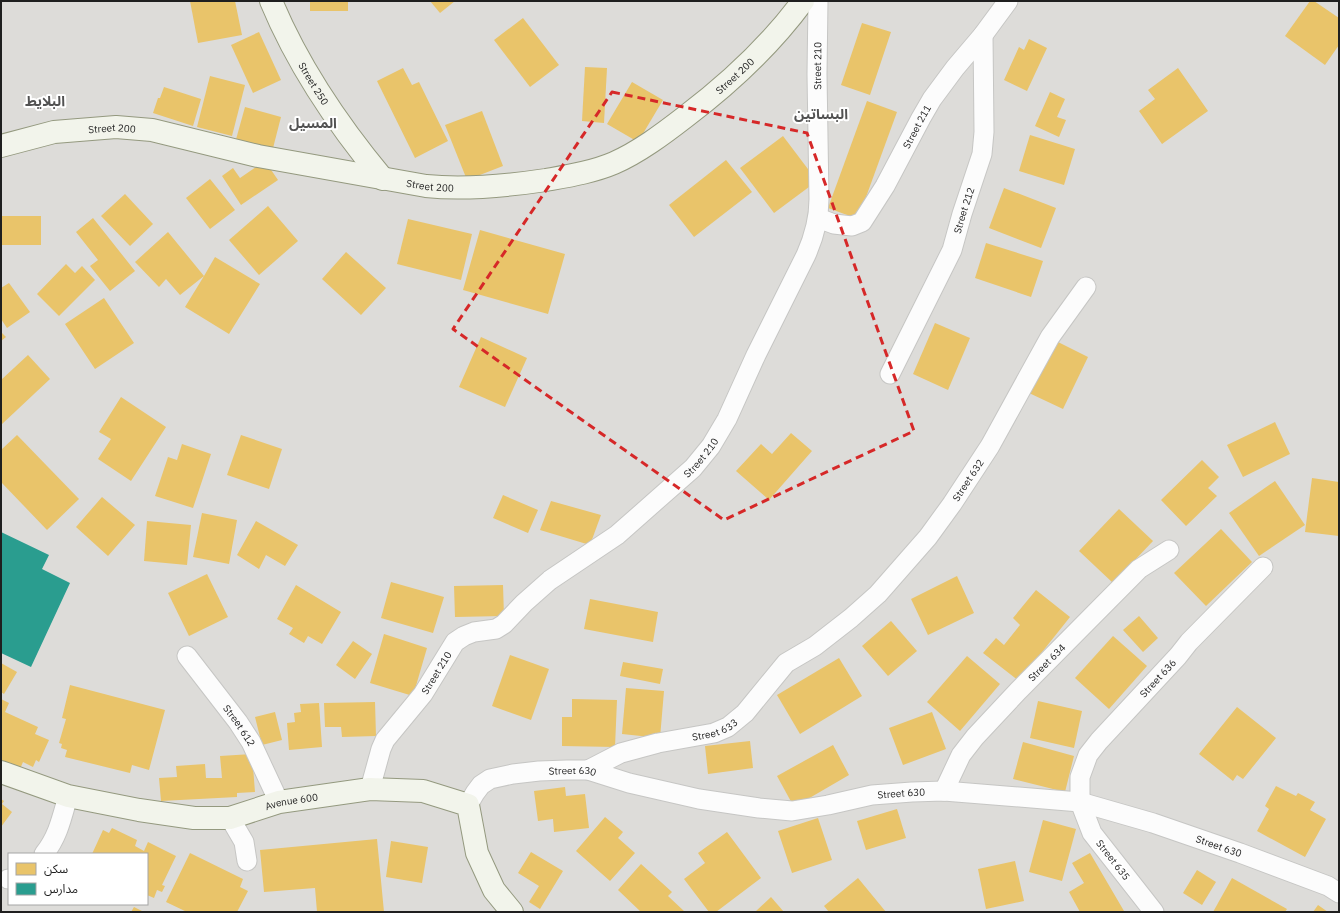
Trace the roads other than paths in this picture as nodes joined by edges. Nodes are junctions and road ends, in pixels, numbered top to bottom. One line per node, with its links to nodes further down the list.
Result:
1 (271, 1): 7 (main road, Street 250)
2 (803, 1): 7 (main road, Street 200)
3 (818, 1): 8 (street, Street 210)
4 (1008, 1): 5 (street, Street 211)
5 (983, 35): 8 (street, Street 211); 10 (street, Street 212)
6 (1, 146): 7 (main road, Street 200)
7 (383, 179)
8 (818, 218): 16 (street, Street 210)
9 (1086, 287): 14 (street, Street 633)
10 (890, 374)
11 (1169, 550): 17 (street, Street 634)
12 (1263, 567): 20 (street, Street 636)
13 (187, 656): 19 (street, Street 612)
14 (588, 770): 17 (street, Street 630); 21 (street, Street 630)
15 (1, 772): 18 (main road, Avenue 600)
16 (370, 789): 19 (main road, Avenue 600); 21 (main road, Avenue 600)
17 (944, 792): 20 (street, Street 630)
18 (68, 796): 22 (main road, Avenue 600); 23 (street)
19 (279, 802): 22 (main road, Avenue 600)
20 (1080, 802): 25 (street, Street 630); 27 (street, Street 635)
21 (468, 805): 26 (main road)
22 (230, 818): 24 (street)
23 (45, 853)
24 (247, 861)
25 (1339, 893)
26 (512, 912)
27 (1154, 912)

